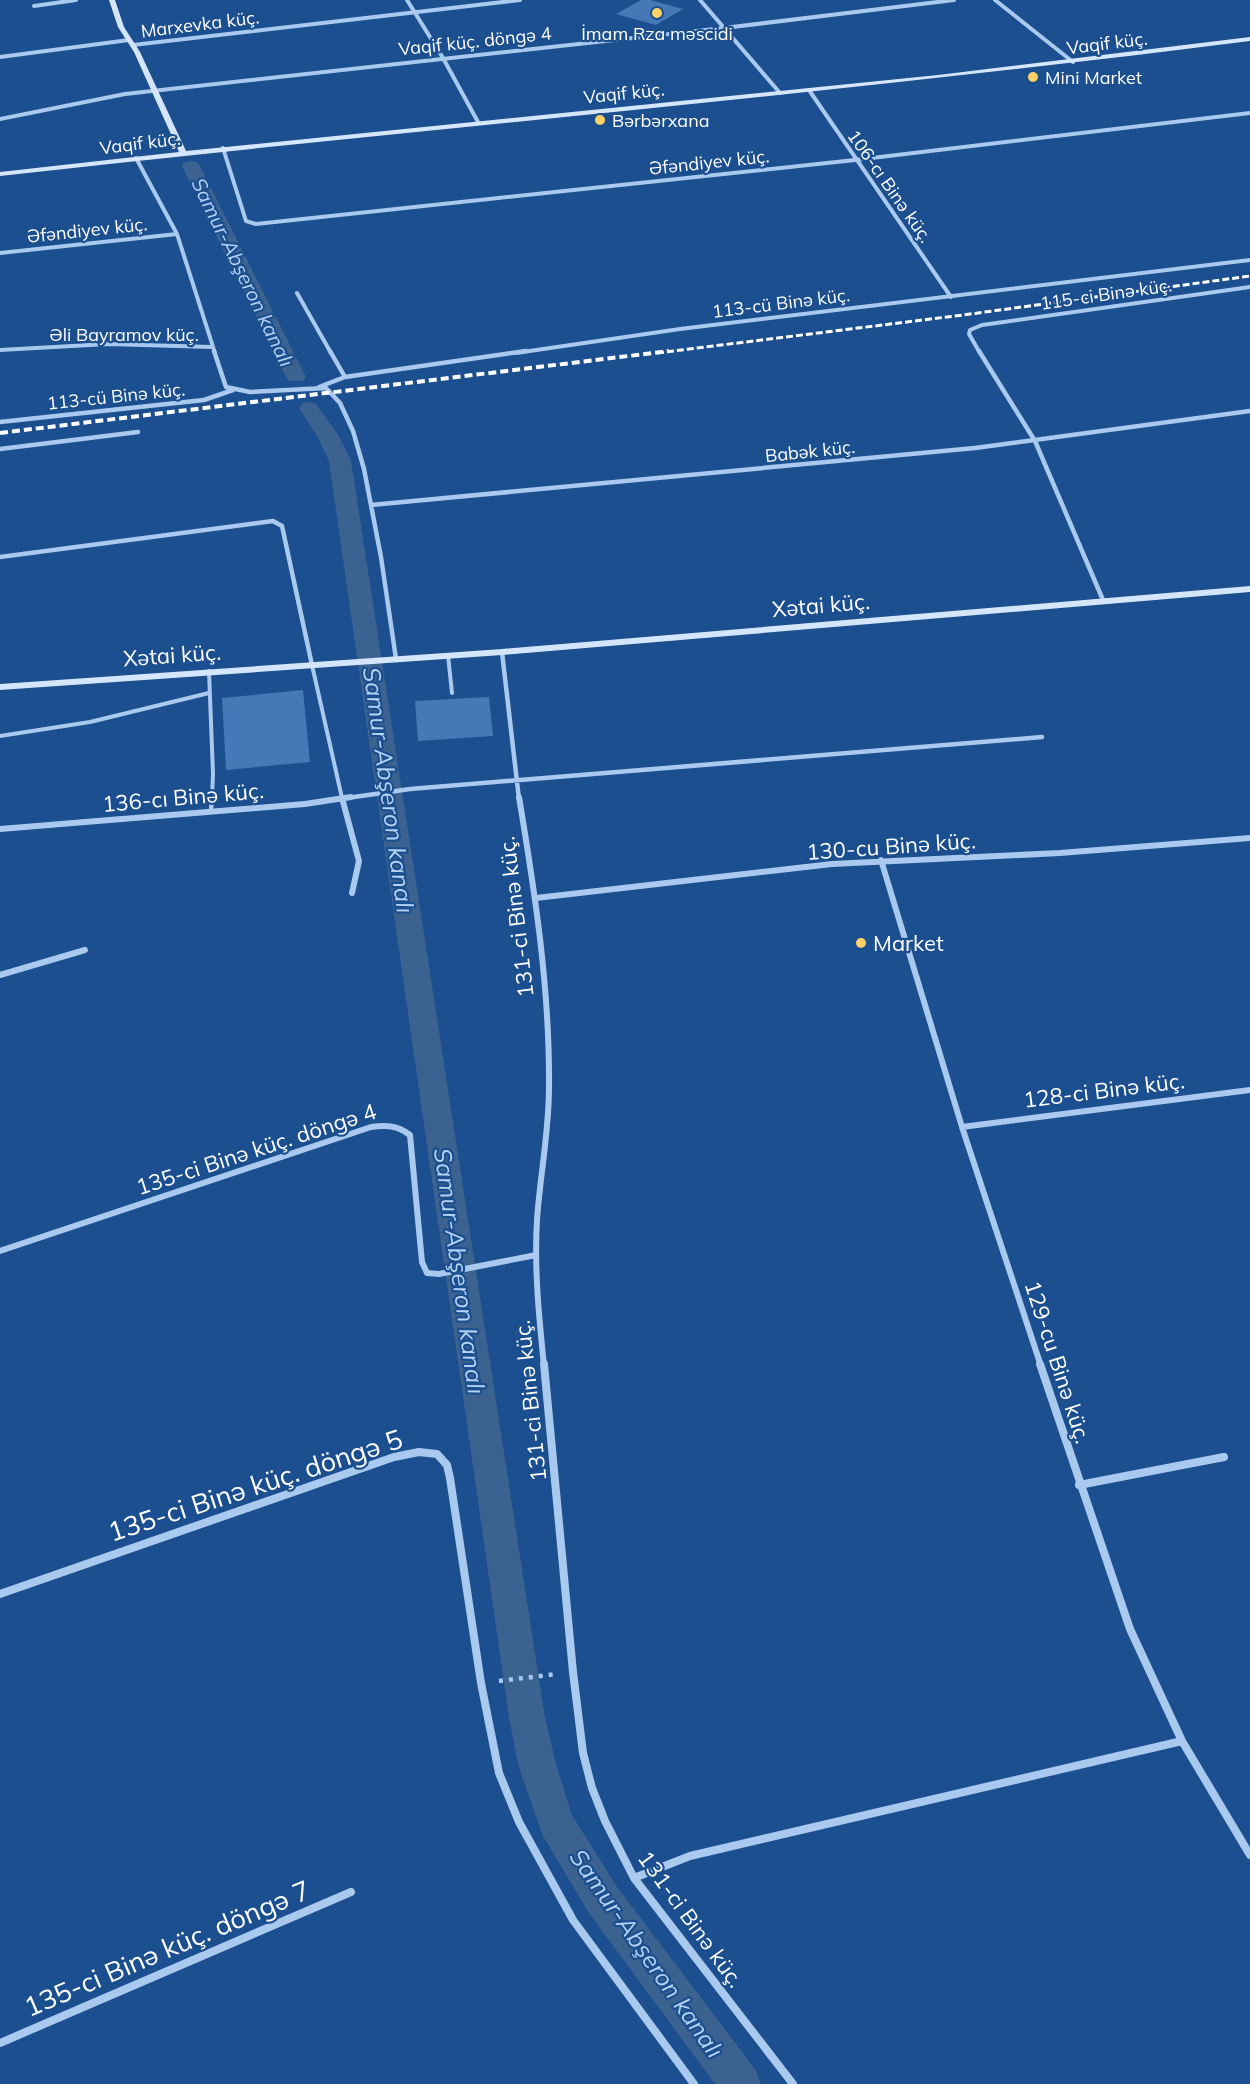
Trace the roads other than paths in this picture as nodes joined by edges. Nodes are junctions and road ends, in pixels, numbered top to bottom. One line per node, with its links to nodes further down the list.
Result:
1 (76, 0): 8 (street)
2 (112, 0): 12 (street)
3 (407, 0): 9 (street)
4 (520, 0): 9 (street, Marxevka küç.)
5 (700, 0): 10 (street)
6 (954, 0): 10 (street, Vaqif küç. döngə 4)
7 (995, 0): 15 (street)
8 (34, 6)
9 (415, 13): 12 (street, Marxevka küç.); 14 (street)
10 (724, 28): 14 (street, Vaqif küç. döngə 4); 18 (street)
11 (1250, 39): 15 (street, Vaqif küç.)
12 (131, 43): 13 (street, Marxevka küç.); 17 (street)
13 (0, 57)
14 (443, 58): 17 (street, Vaqif küç. döngə 4); 21 (street)
15 (1073, 62): 16 (street, Vaqif küç.)
16 (809, 90): 18 (street, Vaqif küç.); 25 (street, 106-cı Binə küç.)
17 (155, 91): 20 (street, Vaqif küç. döngə 4); 23 (street)
18 (780, 93): 21 (street, Vaqif küç.)
19 (1250, 113): 25 (street, Əfəndiyev küç.)
20 (0, 119)
21 (478, 122): 22 (street, Vaqif küç.)
22 (223, 148): 23 (street, Vaqif küç.); 25 (street, Əfəndiyev küç.)
23 (183, 152): 24 (street, Vaqif küç.)
24 (136, 158): 26 (street, Vaqif küç.); 27 (street)
25 (855, 160): 32 (street, 106-cı Binə küç.)
26 (0, 174)
27 (177, 234): 28 (street, Əfəndiyev küç.); 33 (street)
28 (0, 253)
29 (1250, 260): 32 (street, 113-cü Binə küç.)
30 (1250, 288): 41 (street, 115-ci Binə küç.)
31 (297, 293): 35 (street)
32 (951, 297): 35 (street, 113-cü Binə küç.)
33 (212, 347): 34 (street, Əli Bayramov küç.); 37 (street)
34 (0, 350)
35 (345, 377): 36 (street, 113-cü Binə küç.)
36 (318, 387): 37 (street, 113-cü Binə küç.); 43 (street)
37 (233, 390): 39 (street, 113-cü Binə küç.)
38 (1250, 411): 41 (street, Babək küç.)
39 (0, 422)
40 (138, 432): 42 (street)
41 (1035, 441): 43 (street, Babək küç.); 46 (street)
42 (0, 449)
43 (371, 505): 49 (street)
44 (0, 557): 50 (street)
45 (1250, 590): 46 (street, Xətai küç.)
46 (1104, 600): 47 (street, Xətai küç.)
47 (502, 652): 48 (street, Xətai küç.); 57 (street, 131-ci Binə küç.)
48 (448, 655): 49 (street, Xətai küç.); 54 (lane)
49 (396, 659): 50 (street, Xətai küç.)
50 (312, 665): 51 (street, Xətai küç.); 58 (lane)
51 (209, 671): 52 (street, Xətai küç.); 53 (lane)
52 (0, 687)
53 (209, 693): 55 (lane); 59 (lane)
54 (452, 693)
55 (0, 736)
56 (1042, 737): 57 (street, 136-cı Binə küç.)
57 (516, 780): 58 (street, 136-cı Binə küç.); 64 (street, 131-ci Binə küç.)
58 (342, 798): 59 (street, 136-cı Binə küç.); 63 (street)
59 (211, 811): 60 (street, 136-cı Binə küç.)
60 (0, 829)
61 (1250, 838): 62 (street, 130-cu Binə küç.)
62 (881, 860): 64 (street, 130-cu Binə küç.); 68 (street, 129-cu Binə küç.)
63 (352, 893)
64 (536, 897): 70 (street, 131-ci Binə küç.)
65 (85, 950): 66 (street)
66 (0, 975)
67 (1250, 1090): 68 (street, 128-ci Binə küç.)
68 (962, 1127): 72 (street, 129-cu Binə küç.)
69 (0, 1251): 70 (street, 135-ci Binə küç. döngə 4)
70 (537, 1255): 76 (street, 131-ci Binə küç.)
71 (1224, 1457): 72 (street)
72 (1079, 1485): 74 (street, 129-cu Binə küç.)
73 (0, 1594): 79 (street, 135-ci Binə küç. döngə 5)
74 (1182, 1741): 75 (street, 129-cu Binə küç.); 76 (street)
75 (1250, 1855)
76 (634, 1878): 80 (street, 131-ci Binə küç.)
77 (351, 1892): 78 (street, 135-ci Binə küç. döngə 7)
78 (0, 2043)
79 (694, 2084)
80 (793, 2084)

